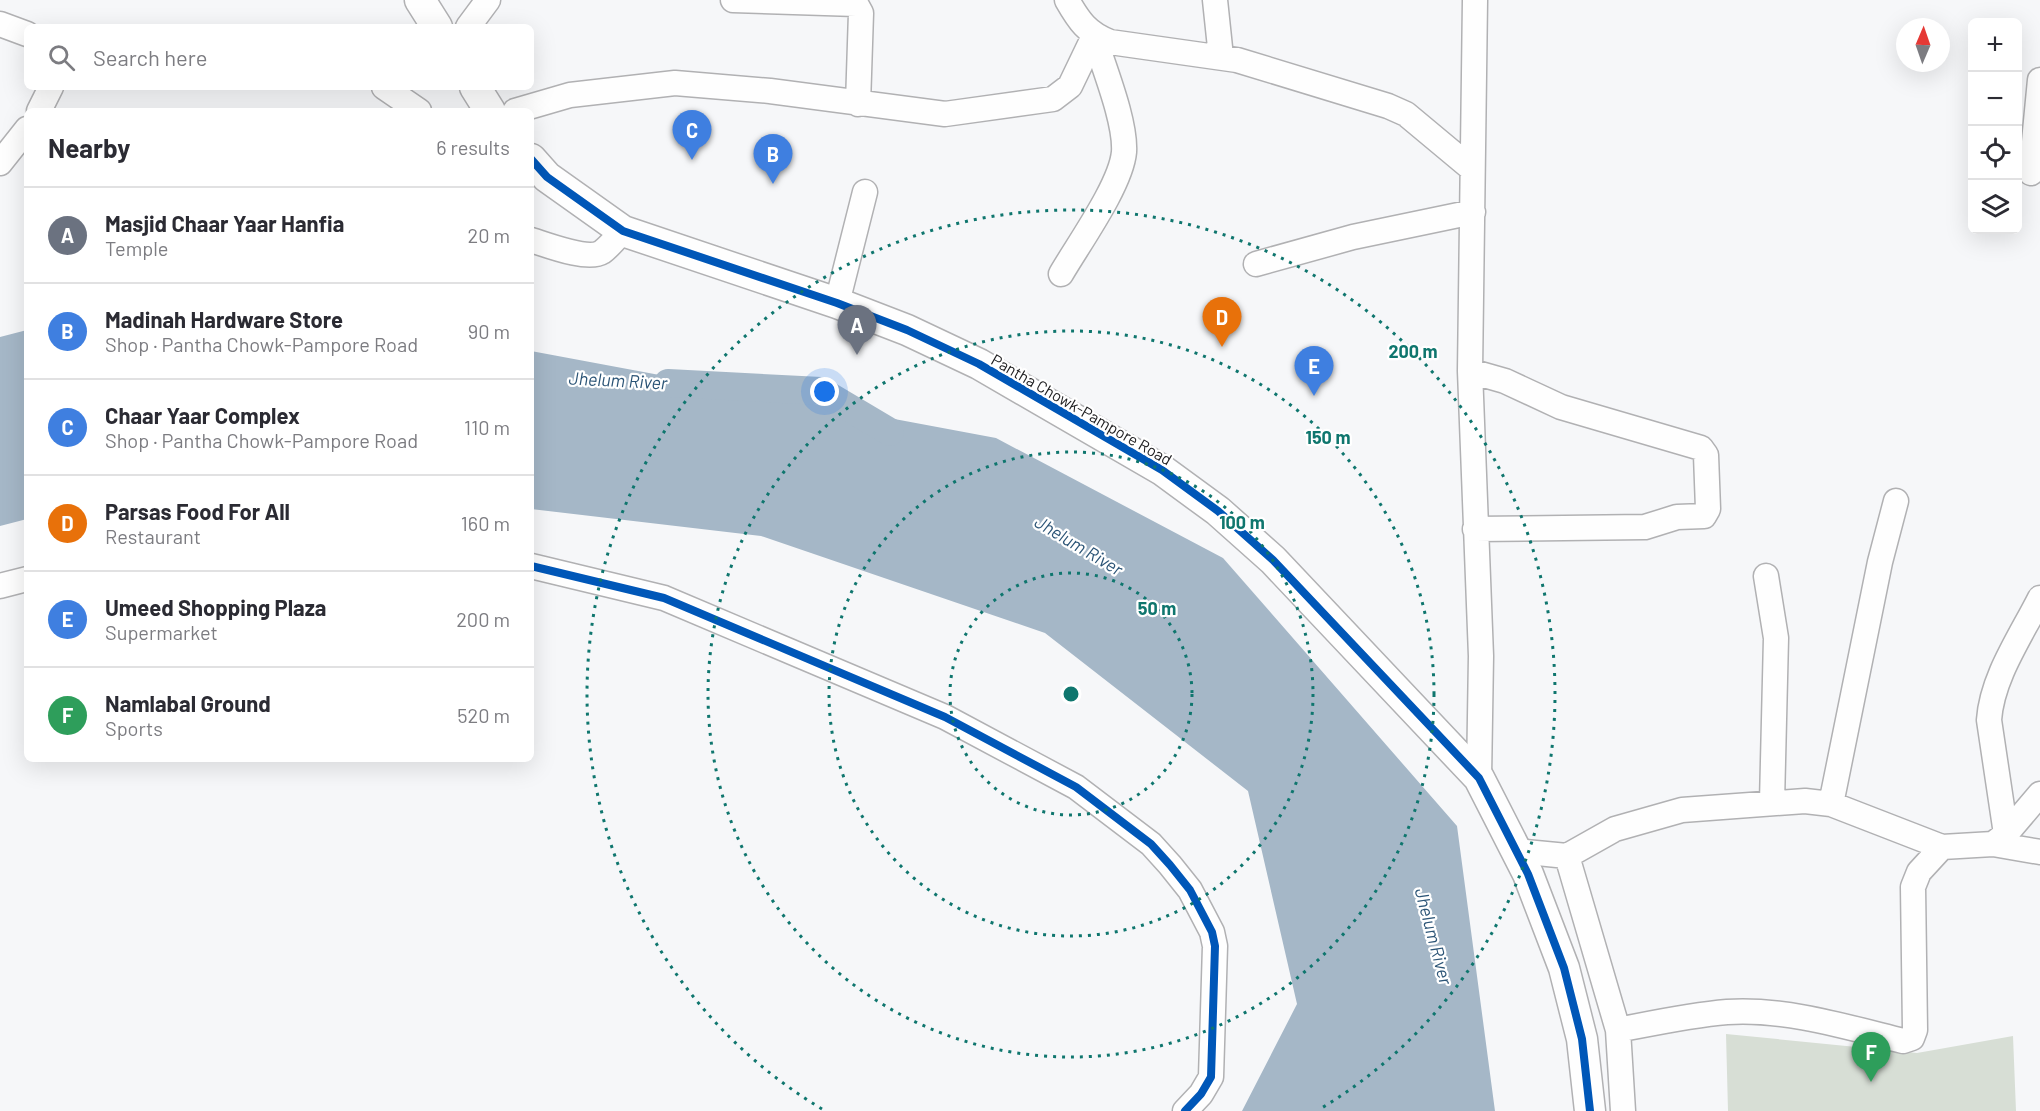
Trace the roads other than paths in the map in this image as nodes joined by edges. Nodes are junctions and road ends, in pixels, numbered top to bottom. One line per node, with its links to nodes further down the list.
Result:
1 (420, 0): 8 (main road)
2 (488, 0): 9 (street)
3 (733, 0): 17 (street)
4 (1067, 0): 11 (street)
5 (1215, 0): 12 (street)
6 (1475, 0): 25 (street)
7 (0, 24): 10 (street)
8 (435, 24)
9 (470, 24)
10 (24, 33)
11 (1094, 36): 12 (street); 17 (street); 32 (street)
12 (1221, 57): 25 (street)
13 (2040, 80): 26 (street)
14 (50, 90): 18 (street)
15 (388, 90): 19 (street)
16 (477, 90): 20 (main road)
17 (858, 104): 21 (street)
18 (40, 108)
19 (415, 108)
20 (488, 108)
21 (525, 108)
22 (24, 133): 23 (street)
23 (0, 163)
24 (536, 170): 29 (main road, Pantha Chowk-Pampore Road)
25 (1472, 170): 28 (street)
26 (2031, 173)
27 (865, 192): 33 (street)
28 (1473, 212): 31 (street); 34 (street)
29 (623, 231): 30 (street); 33 (main road, Pantha Chowk-Pampore Road)
30 (534, 241)
31 (1256, 264)
32 (1061, 274)
33 (837, 303): 42 (main road, Pantha Chowk-Pampore Road)
34 (1470, 372): 36 (street); 36 (street)
35 (1896, 501): 45 (street)
36 (1475, 529): 42 (street)
37 (534, 567): 52 (street)
38 (1766, 576): 44 (street)
39 (24, 580): 40 (street)
40 (0, 586)
41 (2040, 598): 46 (street)
42 (1479, 778): 48 (main road, Pantha Chowk-Pampore Road)
43 (2040, 794): 46 (street)
44 (1772, 802): 45 (street); 50 (street)
45 (1831, 804): 47 (street)
46 (1999, 839): 47 (street); 49 (street)
47 (1942, 847): 51 (street)
48 (1516, 851): 50 (street); 53 (main road, Pantha Chowk-Pampore Road)
49 (2040, 852)
50 (1567, 856): 51 (street)
51 (1618, 1030): 54 (street)
52 (1185, 1111)
53 (1590, 1111)
54 (1623, 1111)

